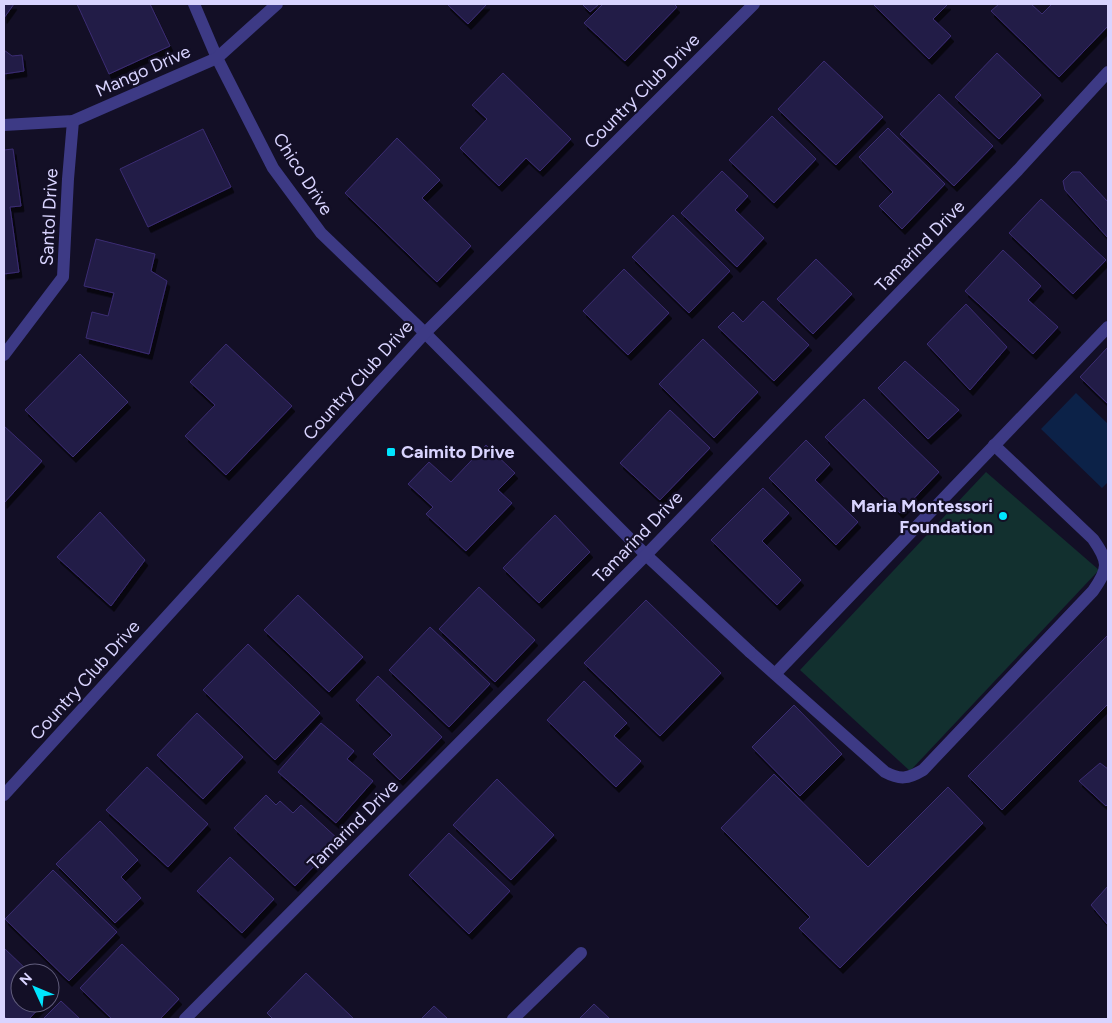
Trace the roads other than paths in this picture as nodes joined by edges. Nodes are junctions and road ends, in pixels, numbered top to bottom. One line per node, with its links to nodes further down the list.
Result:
1 (194, 4): 4 (street, Chico Drive)
2 (277, 4): 4 (street, Mango Drive)
3 (754, 4): 9 (street, Country Club Drive)
4 (218, 58): 6 (street, Mango Drive); 9 (street, Chico Drive)
5 (1108, 72): 12 (street, Tamarind Drive)
6 (72, 121): 7 (street, Mango Drive); 10 (street, Santol Drive)
7 (4, 125)
8 (1108, 327): 11 (street)
9 (425, 333): 12 (street); 14 (street, Country Club Drive)
10 (4, 355)
11 (994, 445): 13 (street); 13 (street)
12 (646, 554): 13 (street); 16 (street, Tamarind Drive)
13 (775, 674)
14 (4, 795)
15 (581, 953): 17 (street)
16 (185, 1019)
17 (513, 1019)

